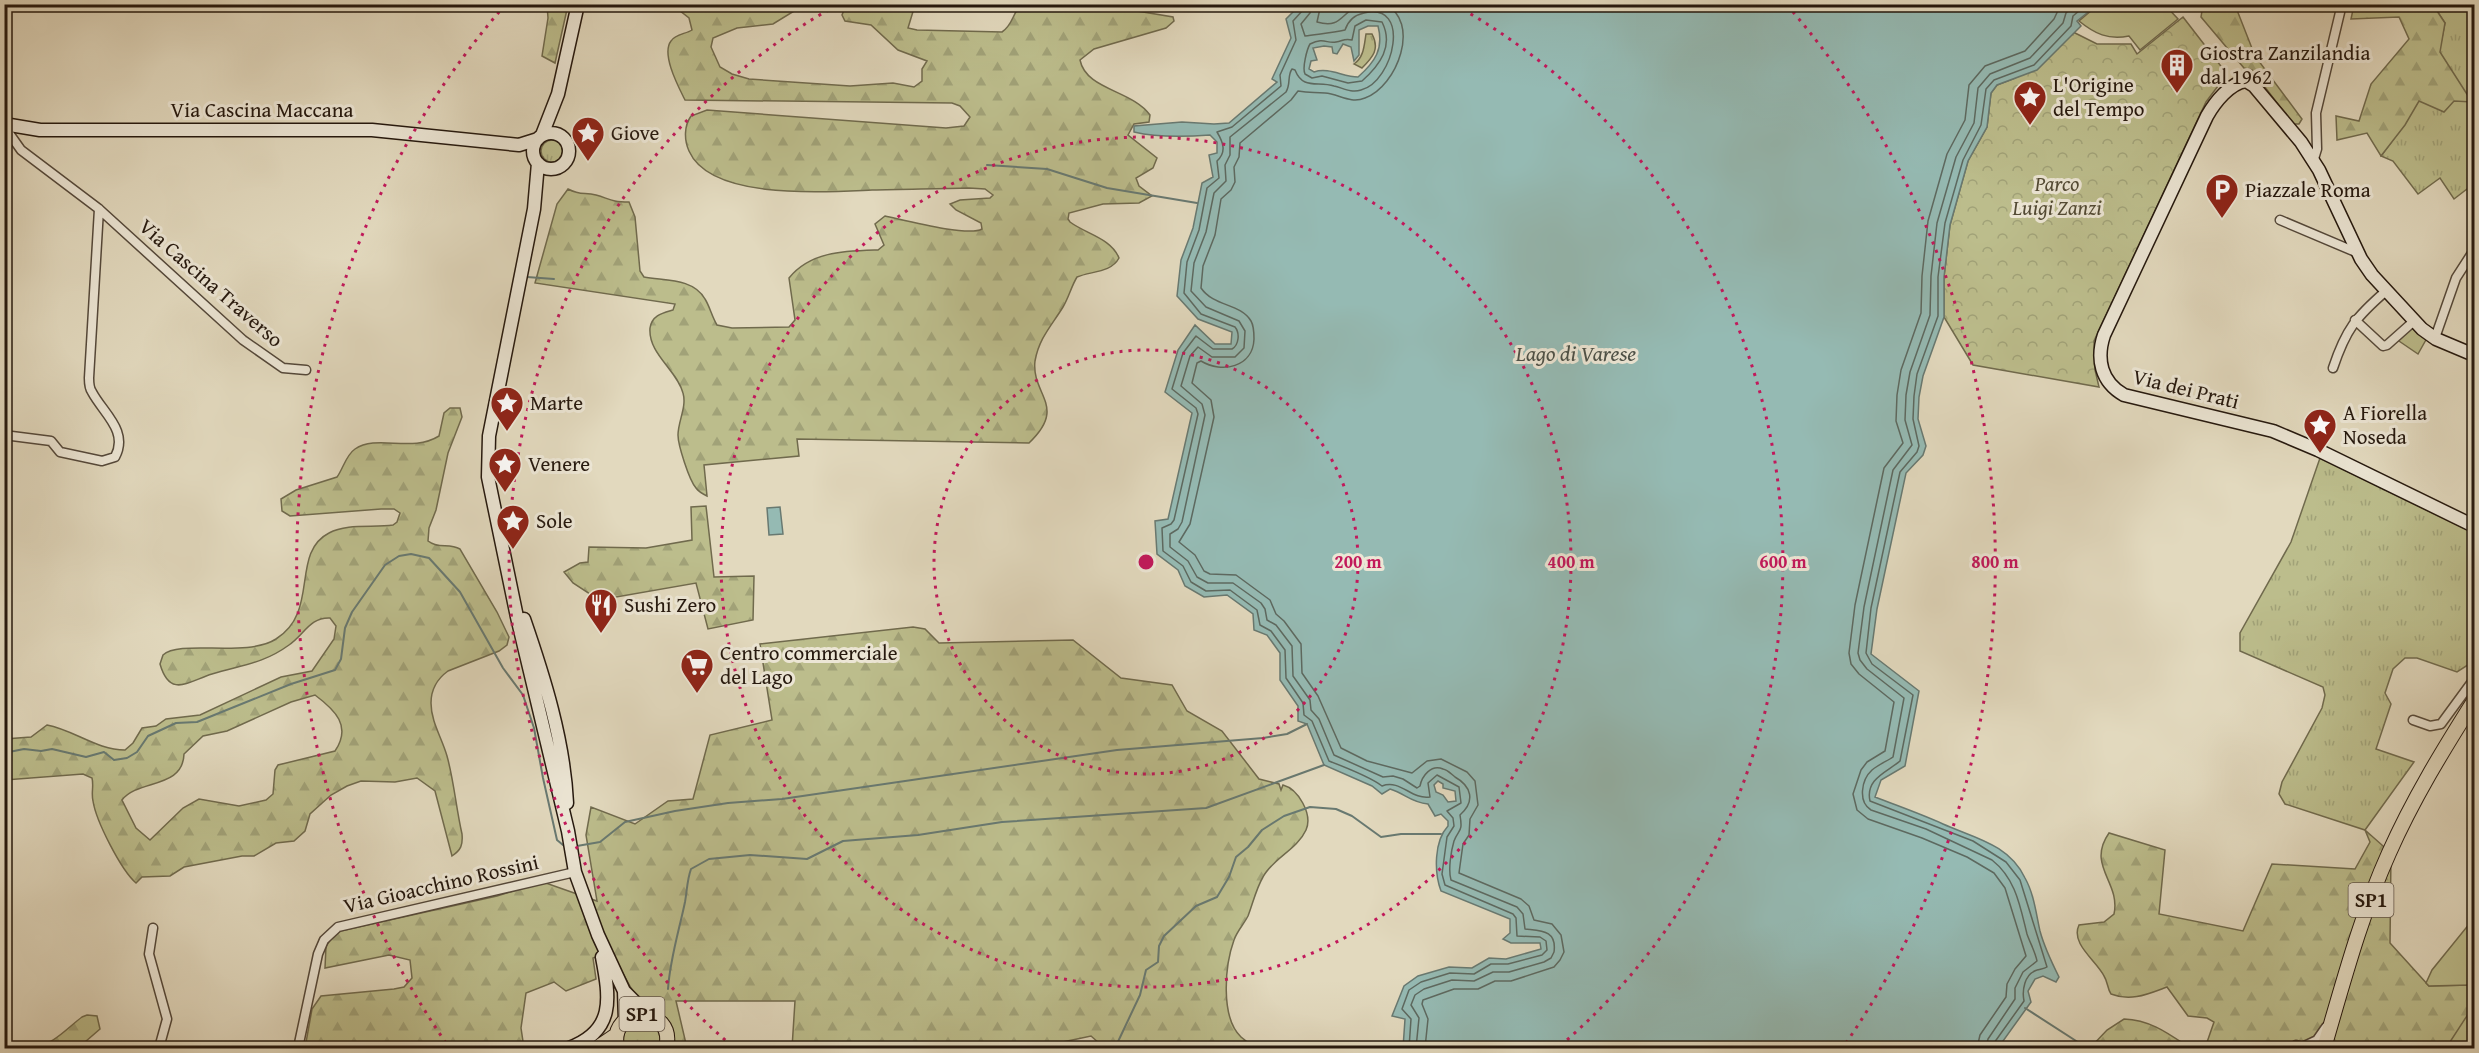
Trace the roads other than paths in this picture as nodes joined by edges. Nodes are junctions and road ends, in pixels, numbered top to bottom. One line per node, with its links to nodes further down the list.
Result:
1 (578, 4): 3 (main road)
2 (2342, 4): 9 (street)
3 (558, 94): 5 (main road); 6 (main road)
4 (4, 125): 7 (main road, Via Cascina Maccana); 11 (street, Via Cascina Traverso)
5 (562, 136): 6 (main road); 10 (main road)
6 (540, 137): 7 (main road, Via Cascina Maccana); 8 (main road)
7 (519, 145): 8 (main road)
8 (536, 160): 10 (main road); 12 (main road)
9 (2313, 162): 15 (main road); 24 (main road, Via dei Prati)
10 (555, 168): 12 (main road)
11 (99, 209): 22 (street, Via Cascina Traverso); 23 (street)
12 (534, 209): 25 (main road)
13 (2280, 220): 15 (street)
14 (2475, 250): 19 (street)
15 (2358, 253): 16 (main road)
16 (2386, 291): 17 (street); 18 (main road)
17 (2355, 320): 18 (street); 21 (street)
18 (2414, 321): 19 (main road)
19 (2435, 338): 20 (main road)
20 (2475, 355)
21 (2333, 368)
22 (306, 370)
23 (4, 435)
24 (2475, 526)
25 (503, 555): 26 (main road); 28 (main road)
26 (526, 656): 28 (main road); 31 (main road)
27 (2475, 679): 30 (street)
28 (548, 699): 31 (main road); 32 (main road)
29 (2475, 701): 38 (main road, SP1)
30 (2413, 720)
31 (550, 753): 32 (main road)
32 (568, 831): 33 (main road)
33 (575, 872): 35 (main road); 44 (street, Via Gioacchino Rossini)
34 (153, 928): 43 (street)
35 (598, 935): 36 (main road); 45 (main road)
36 (624, 991): 37 (main road); 39 (main road)
37 (650, 1016): 39 (main road, SP1); 42 (main road, SP1)
38 (2333, 1017): 41 (street); 47 (main road, SP1)
39 (625, 1021): 40 (main road, SP1)
40 (617, 1042): 46 (main road, SP1)
41 (2296, 1045)
42 (668, 1047)
43 (159, 1048)
44 (298, 1048)
45 (568, 1048)
46 (597, 1048)
47 (2324, 1048)

